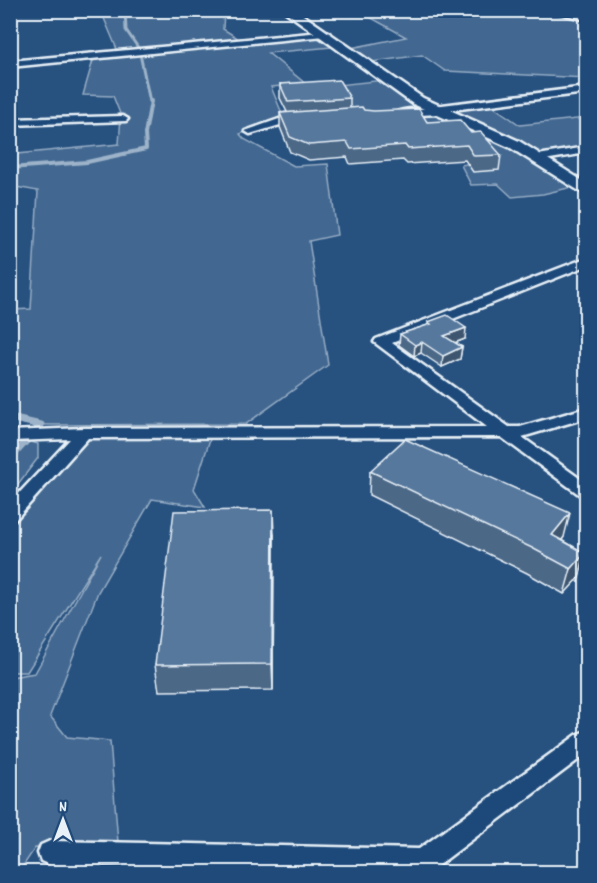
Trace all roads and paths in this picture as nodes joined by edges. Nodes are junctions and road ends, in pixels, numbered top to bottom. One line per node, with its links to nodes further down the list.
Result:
1 (288, 10): 4 (street)
2 (557, 11): 3 (street)
3 (586, 15)
4 (321, 34): 5 (street); 7 (street)
5 (10, 64)
6 (586, 90): 7 (street)
7 (436, 110): 8 (street); 14 (street)
8 (394, 114)
9 (123, 119): 11 (street)
10 (314, 119): 12 (street)
11 (10, 122)
12 (250, 131)
13 (586, 150): 14 (street)
14 (538, 158): 15 (street)
15 (586, 189)
16 (586, 262): 18 (street)
17 (586, 413): 18 (street)
18 (504, 432): 19 (street); 21 (street)
19 (84, 433): 20 (street); 22 (street)
20 (10, 436)
21 (586, 491)
22 (10, 515)
23 (586, 741): 24 (street)
24 (51, 854)

